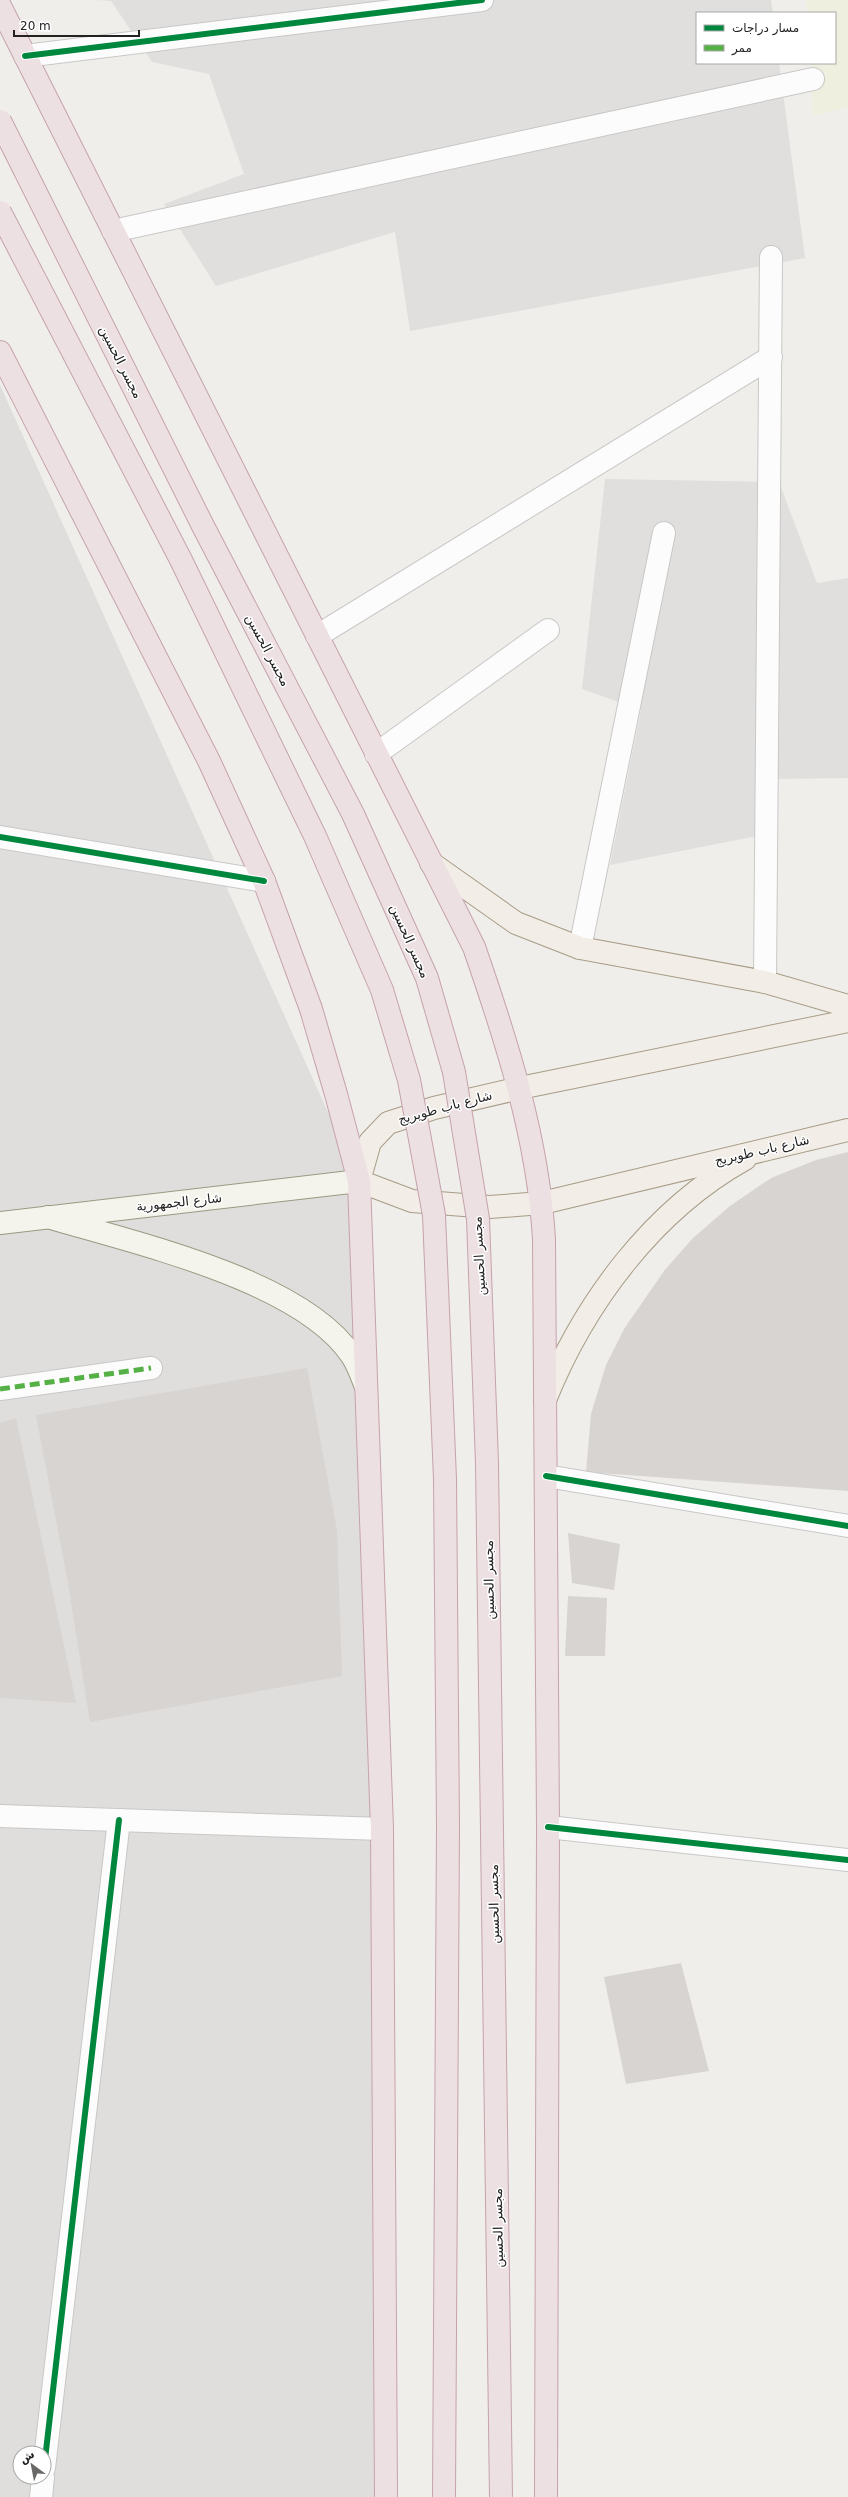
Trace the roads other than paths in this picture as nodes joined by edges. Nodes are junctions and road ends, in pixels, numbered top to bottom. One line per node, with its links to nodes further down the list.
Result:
1 (482, 0): 3 (street)
2 (0, 6): 3 (highway)
3 (25, 56): 7 (highway)
4 (813, 79): 7 (street)
5 (0, 121): 45 (highway, مجسر الحسين, bridge)
6 (0, 212): 44 (highway, bridge)
7 (113, 231): 13 (highway)
8 (771, 256): 10 (street)
9 (0, 352): 17 (highway)
10 (771, 356): 13 (street); 19 (street)
11 (664, 533): 18 (street)
12 (548, 630): 14 (street)
13 (317, 636): 14 (highway)
14 (376, 754): 16 (highway)
15 (0, 836): 17 (street)
16 (431, 863): 18 (main road); 22 (highway)
17 (264, 881): 25 (highway)
18 (580, 948): 19 (main road)
19 (765, 982): 20 (main road)
20 (848, 1006)
21 (848, 1021): 22 (main road, شارع باب طويريج)
22 (520, 1088): 25 (main road, شارع باب طويريج); 26 (highway)
23 (848, 1130): 24 (main road, شارع باب طويريج)
24 (764, 1149): 26 (main road, شارع باب طويريج); 32 (main road)
25 (359, 1181): 26 (main road, شارع باب طويريج); 27 (main road, شارع الجمهورية); 30 (highway)
26 (542, 1202): 32 (highway)
27 (48, 1217): 28 (main road, شارع الجمهورية); 30 (main road)
28 (0, 1223)
29 (151, 1368): 31 (street)
30 (366, 1387): 38 (highway)
31 (0, 1390)
32 (546, 1400): 33 (highway)
33 (546, 1476): 34 (street); 37 (highway)
34 (848, 1526)
35 (0, 1816): 36 (street)
36 (118, 1820): 38 (street); 40 (street)
37 (548, 1826): 39 (street); 46 (highway)
38 (382, 1829): 43 (highway)
39 (848, 1860)
40 (47, 2445)
41 (42, 2485): 42 (street)
42 (41, 2497)
43 (386, 2497)
44 (444, 2497)
45 (501, 2497)
46 (546, 2497)

